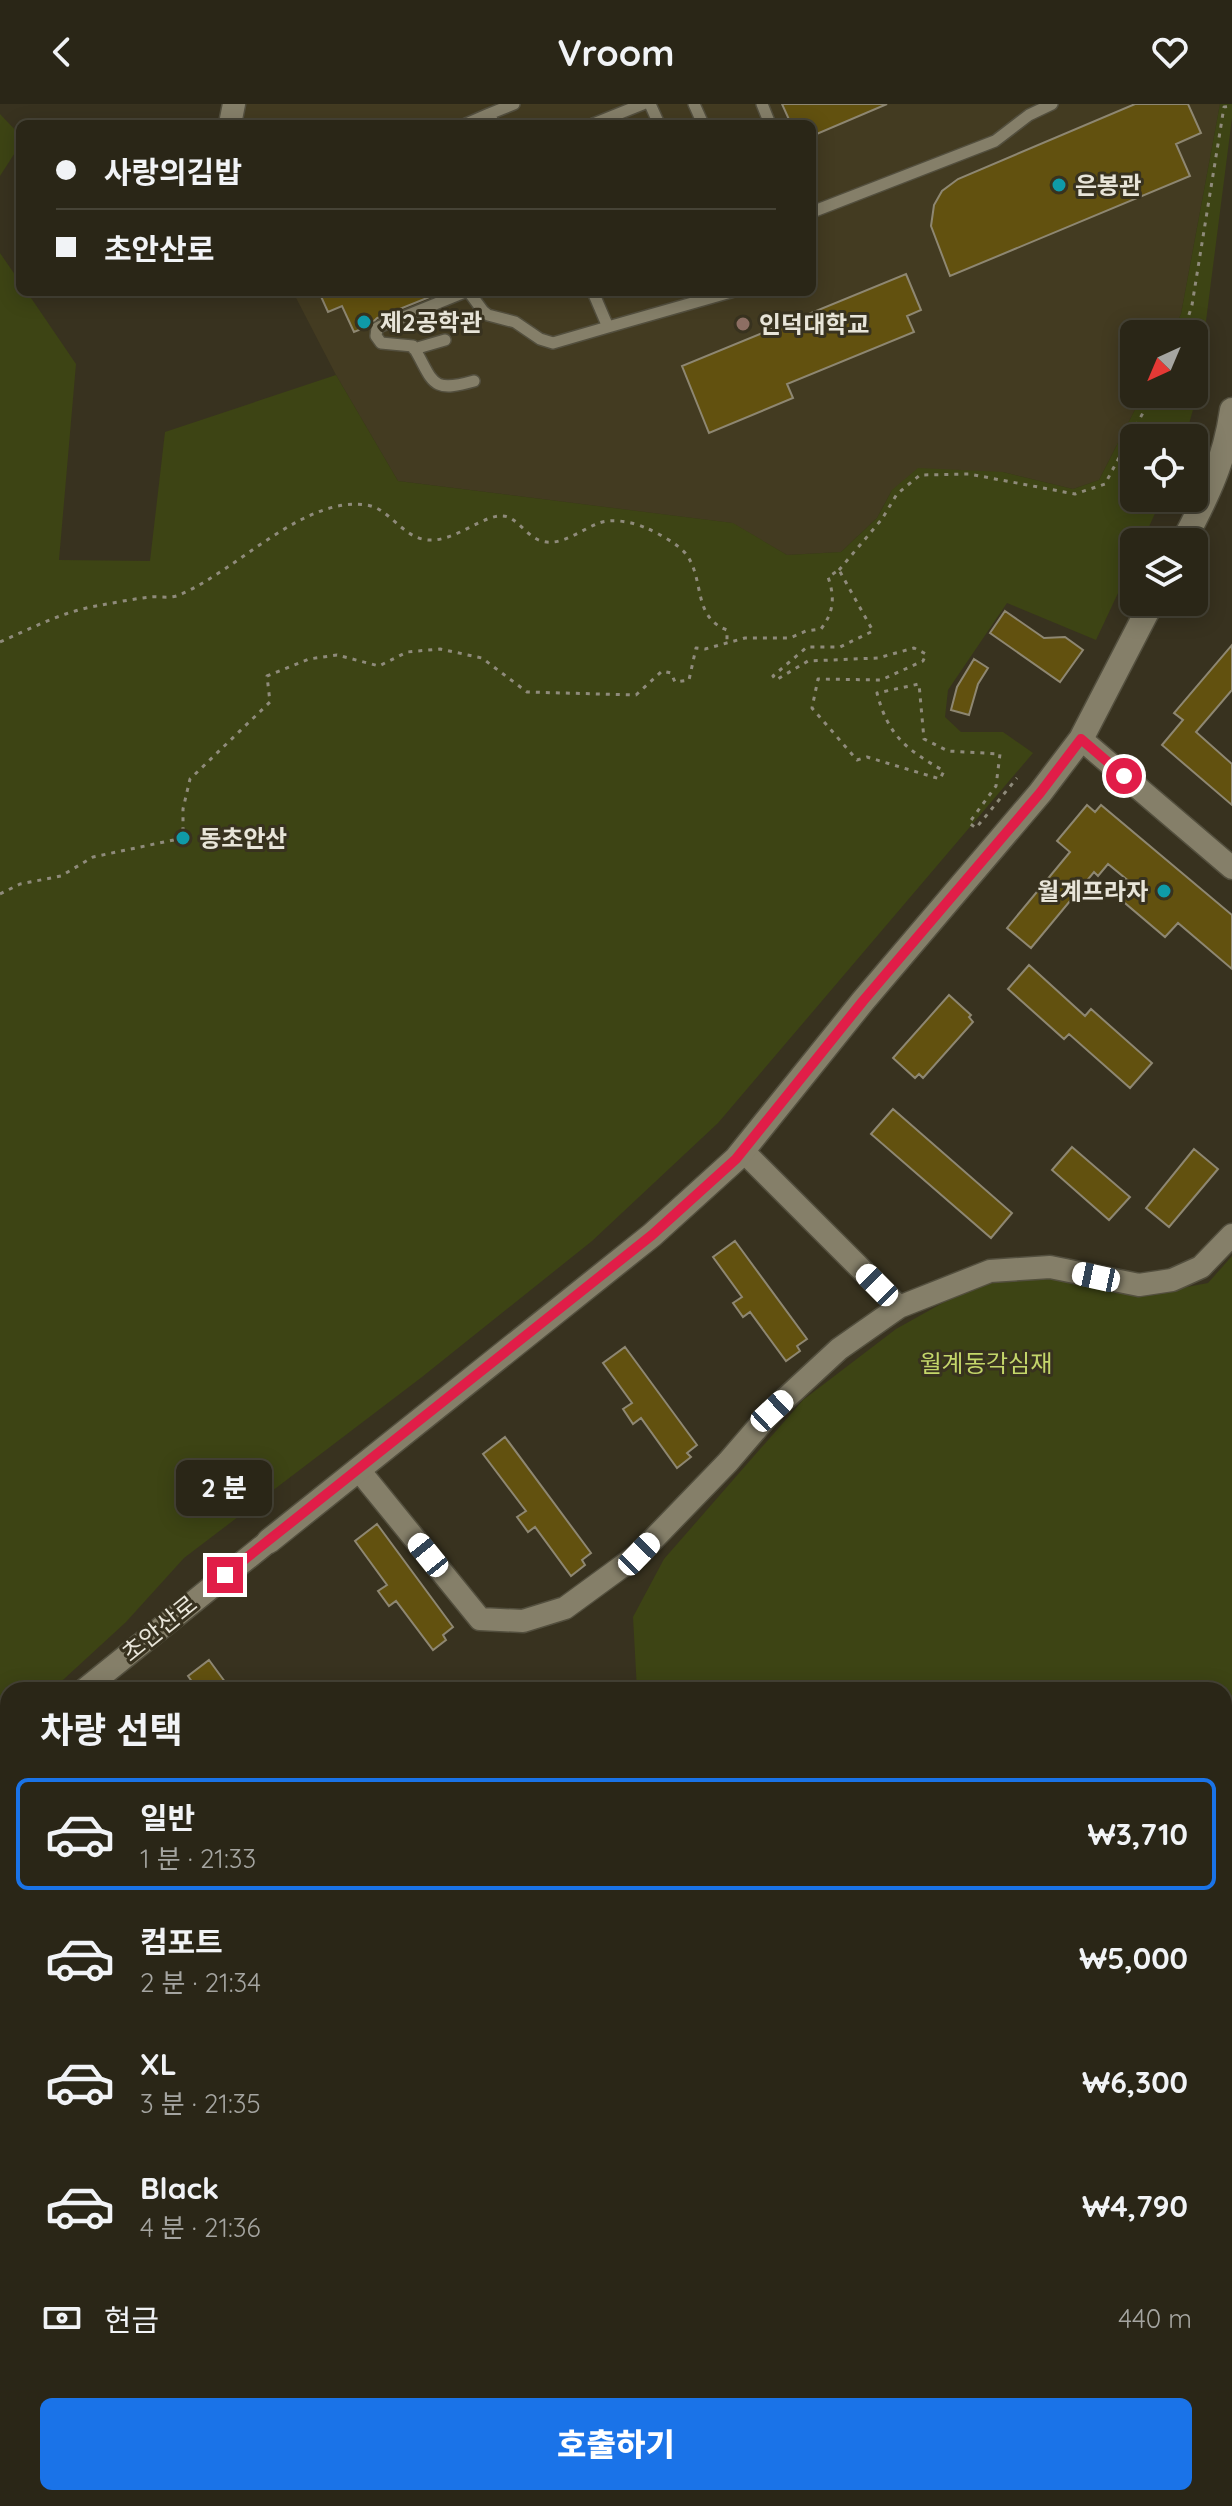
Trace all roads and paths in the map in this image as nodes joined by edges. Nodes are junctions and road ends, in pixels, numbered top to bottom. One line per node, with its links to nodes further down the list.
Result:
1 (514, 104): 5 (lane)
2 (643, 104): 6 (lane)
3 (1052, 104): 7 (lane)
4 (1232, 106): 12 (path)
5 (491, 119)
6 (603, 120)
7 (816, 210)
8 (457, 296): 15 (lane)
9 (470, 296): 13 (lane)
10 (595, 296): 13 (lane)
11 (717, 296): 13 (lane)
12 (1187, 320)
13 (608, 327)
14 (445, 340): 15 (lane)
15 (414, 349): 16 (lane)
16 (474, 381)
17 (1146, 408): 20 (path)
18 (1232, 410): 19 (street)
19 (1190, 528)
20 (839, 570): 22 (path); 25 (path)
21 (1145, 616): 24 (street, 초안산로)
22 (727, 641): 23 (path); 27 (path)
23 (0, 642)
24 (1081, 739): 26 (street); 28 (street, 초안산로)
25 (1017, 778)
26 (1232, 868)
27 (0, 894)
28 (743, 1151): 30 (street); 31 (street, 초안산로)
29 (1232, 1235): 30 (street)
30 (899, 1307): 31 (street)
31 (358, 1469): 32 (street, 초안산로)
32 (269, 1541): 33 (street, 초안산로)
33 (94, 1682)

